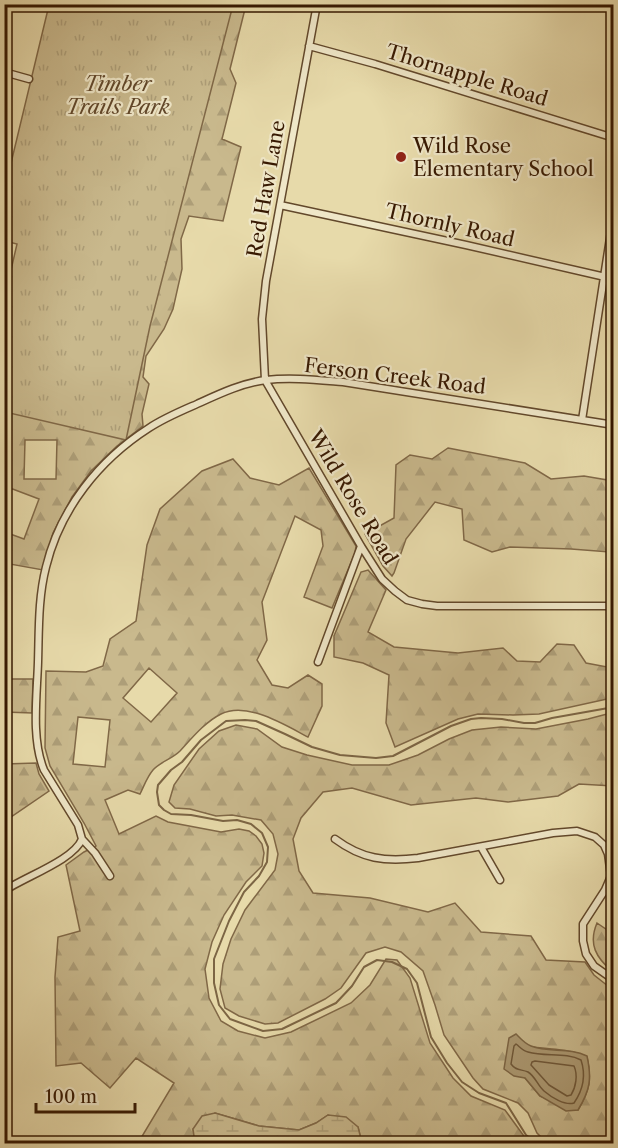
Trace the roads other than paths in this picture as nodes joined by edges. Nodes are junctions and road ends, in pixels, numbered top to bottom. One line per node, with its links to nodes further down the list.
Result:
1 (317, 4): 2 (street, Red Haw Lane)
2 (309, 46): 5 (street, Thornapple Road); 6 (street, Red Haw Lane)
3 (4, 72): 4 (street)
4 (29, 79)
5 (614, 138)
6 (280, 205): 8 (street, Thornly Road); 10 (street, Red Haw Lane)
7 (614, 212): 8 (street)
8 (603, 277): 9 (street, Thornly Road); 11 (street)
9 (614, 279)
10 (265, 380): 11 (street, Ferson Creek Road); 13 (street, Wild Rose Road); 16 (street, Ferson Creek Road)
11 (582, 420): 12 (street, Ferson Creek Road)
12 (614, 425)
13 (361, 546): 14 (street, Wild Rose Road); 15 (street)
14 (614, 606)
15 (318, 662)
16 (82, 839): 20 (street, Ferson Creek Road); 22 (street)
17 (335, 839): 18 (street)
18 (481, 847): 19 (street); 21 (street)
19 (611, 853): 23 (street)
20 (110, 876)
21 (500, 880)
22 (4, 891)
23 (614, 980)

